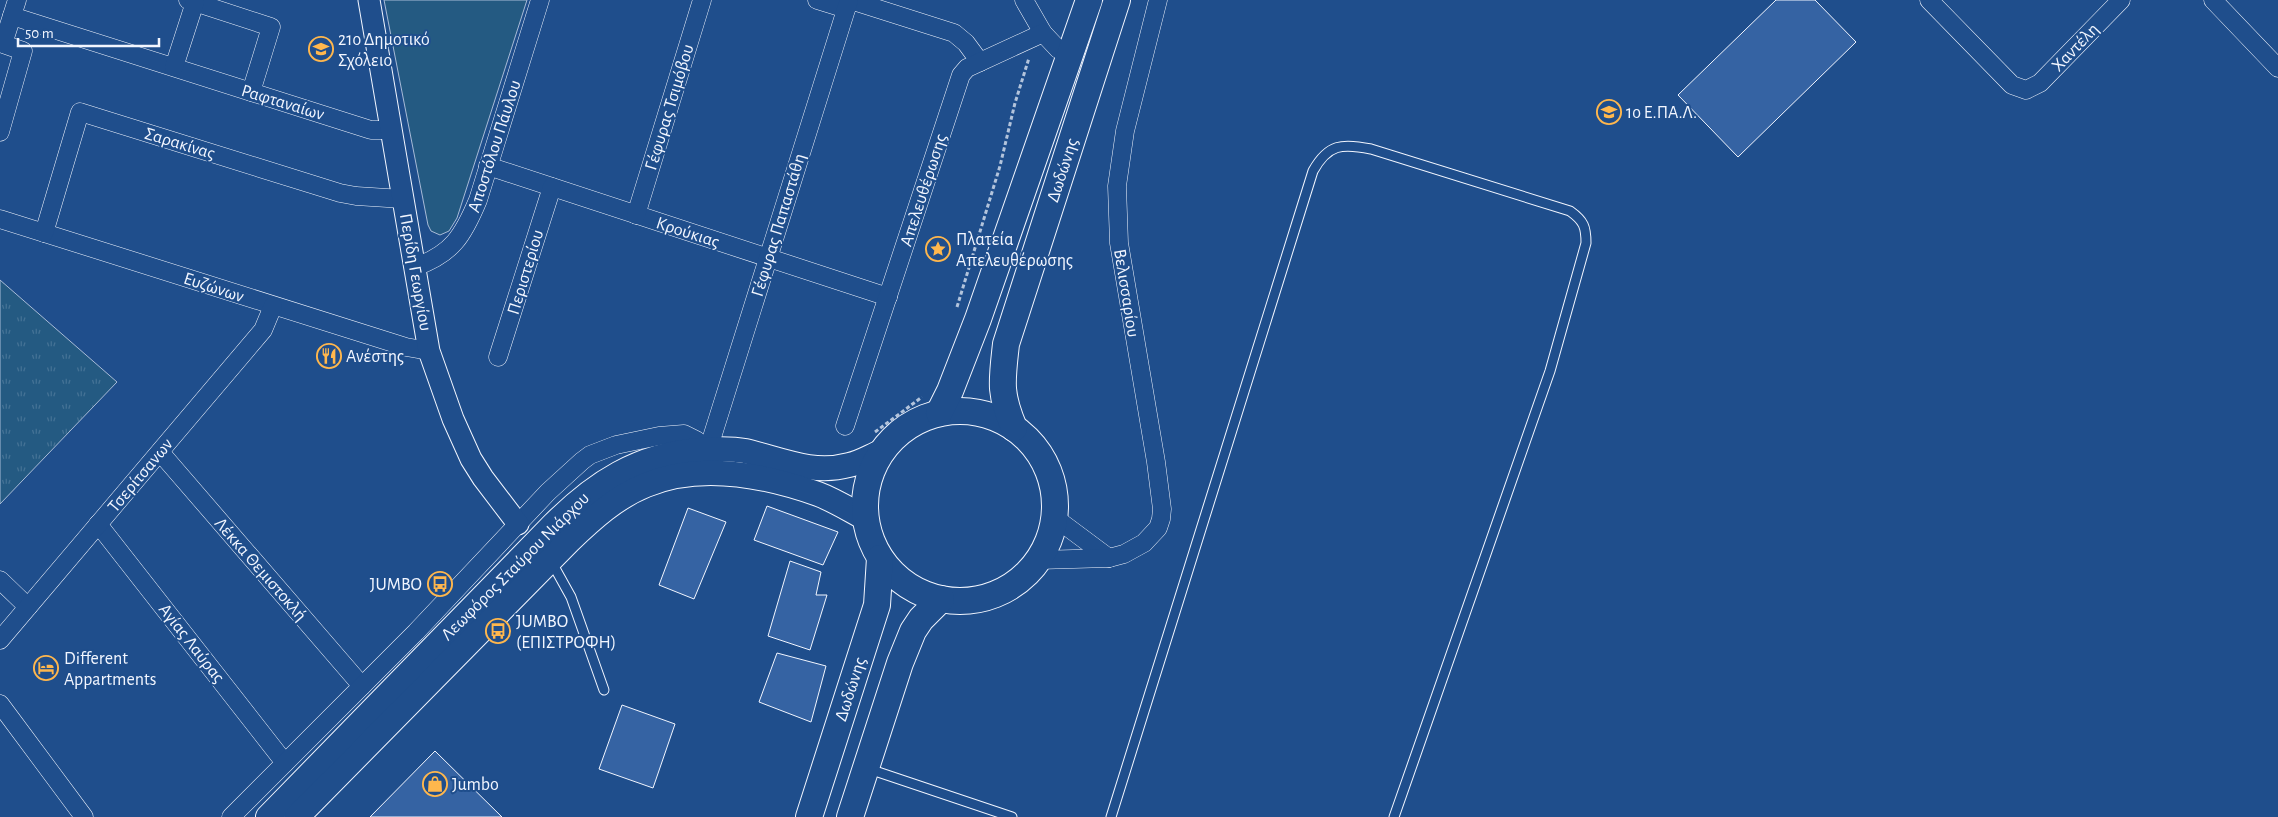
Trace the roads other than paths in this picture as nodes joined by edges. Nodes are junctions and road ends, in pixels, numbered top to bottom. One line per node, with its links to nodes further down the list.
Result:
1 (369, 0): 22 (street, Περίδη Γεωργίου)
2 (540, 0): 24 (street, Αποστόλου Πάυλου)
3 (702, 0): 27 (street, Γέφυρας Τσιμόβου)
4 (817, 0): 13 (street)
5 (1024, 0): 15 (street)
6 (1088, 0): 17 (main road, Δωδώνης)
7 (1117, 0): 38 (main road, Δωδώνης)
8 (1158, 0): 47 (street, Βελισσαρίου)
9 (1929, 0): 10 (street, Χαντέλη)
10 (2120, 0)
11 (2214, 0): 20 (street)
12 (191, 1): 19 (street); 21 (street)
13 (849, 3): 18 (street); 30 (street, Γέφυρας Παπαστάθη)
14 (15, 8): 16 (street); 19 (street, Ραφταναίων)
15 (1043, 33): 17 (street); 18 (street, Απελευθέρωσης)
16 (2, 44): 23 (street)
17 (1069, 55): 36 (main road, Δωδώνης)
18 (980, 62): 32 (street, Απελευθέρωσης)
19 (174, 67): 21 (street, Ραφταναίων)
20 (2278, 68)
21 (251, 92): 22 (street, Ραφταναίων)
22 (392, 130): 26 (street, Περίδη Γεωργίου)
23 (0, 132)
24 (488, 166): 25 (street, Κρούκιας); 31 (street, Αποστόλου Πάυλου)
25 (552, 187): 27 (street, Κρούκιας); 35 (street, Περιστερίου)
26 (404, 199): 29 (street, Σαρακίνας); 31 (street, Περίδη Γεωργίου)
27 (636, 214): 30 (street, Κρούκιας)
28 (0, 219): 29 (street, Ευζώνων)
29 (44, 232): 33 (street, Ευζώνων)
30 (768, 258): 32 (street, Κρούκιας); 39 (street, Γέφυρας Παπαστάθη)
31 (415, 266): 34 (street, Περίδη Γεωργίου)
32 (888, 297): 37 (street, Απελευθέρωσης)
33 (273, 306): 34 (street, Ευζώνων); 40 (street, Τσερίτσανων)
34 (429, 351): 45 (street, Περίδη Γεωργίου)
35 (498, 357)
36 (939, 413): 38 (main road, Δωδώνης); 41 (main road, Δωδώνης)
37 (845, 426)
38 (1014, 428): 42 (main road, Δωδώνης)
39 (708, 450): 41 (main road, Λεωφόρος Σταύρου Νιάρχου); 45 (street); 61 (main road, Λεωφόρος Σταύρου Νιάρχου)
40 (160, 452): 44 (street, Τσερίτσανων); 54 (street, Λέκκα Θεμιστοκλή)
41 (881, 452): 43 (main road, Δωδώνης)
42 (1054, 517): 47 (street); 48 (main road, Δωδώνης)
43 (866, 518): 46 (main road, Δωδώνης); 49 (main road, Λεωφόρος Σταύρου Νιάρχου)
44 (98, 524): 52 (street, Τσερίτσανων); 57 (street, Αγίας Λαύρας)
45 (518, 524): 54 (street)
46 (880, 558): 51 (main road, Δωδώνης); 63 (main road, Δωδώνης)
47 (1109, 558): 48 (street, Βελισσαρίου)
48 (1038, 560): 51 (main road, Δωδώνης)
49 (551, 561): 55 (lane); 62 (main road, Λεωφόρος Σταύρου Νιάρχου)
50 (0, 580): 52 (street)
51 (941, 599): 58 (main road)
52 (28, 607): 53 (street, Τσερίτσανων)
53 (0, 640)
54 (362, 686): 57 (street)
55 (604, 690)
56 (0, 704): 59 (street)
57 (285, 763): 60 (street)
58 (866, 768): 64 (main road); 65 (lane)
59 (80, 815)
60 (231, 817)
61 (268, 817)
62 (297, 817)
63 (809, 817)
64 (850, 817)
65 (1012, 817)
66 (1111, 817): 67 (lane)
67 (1394, 817)

